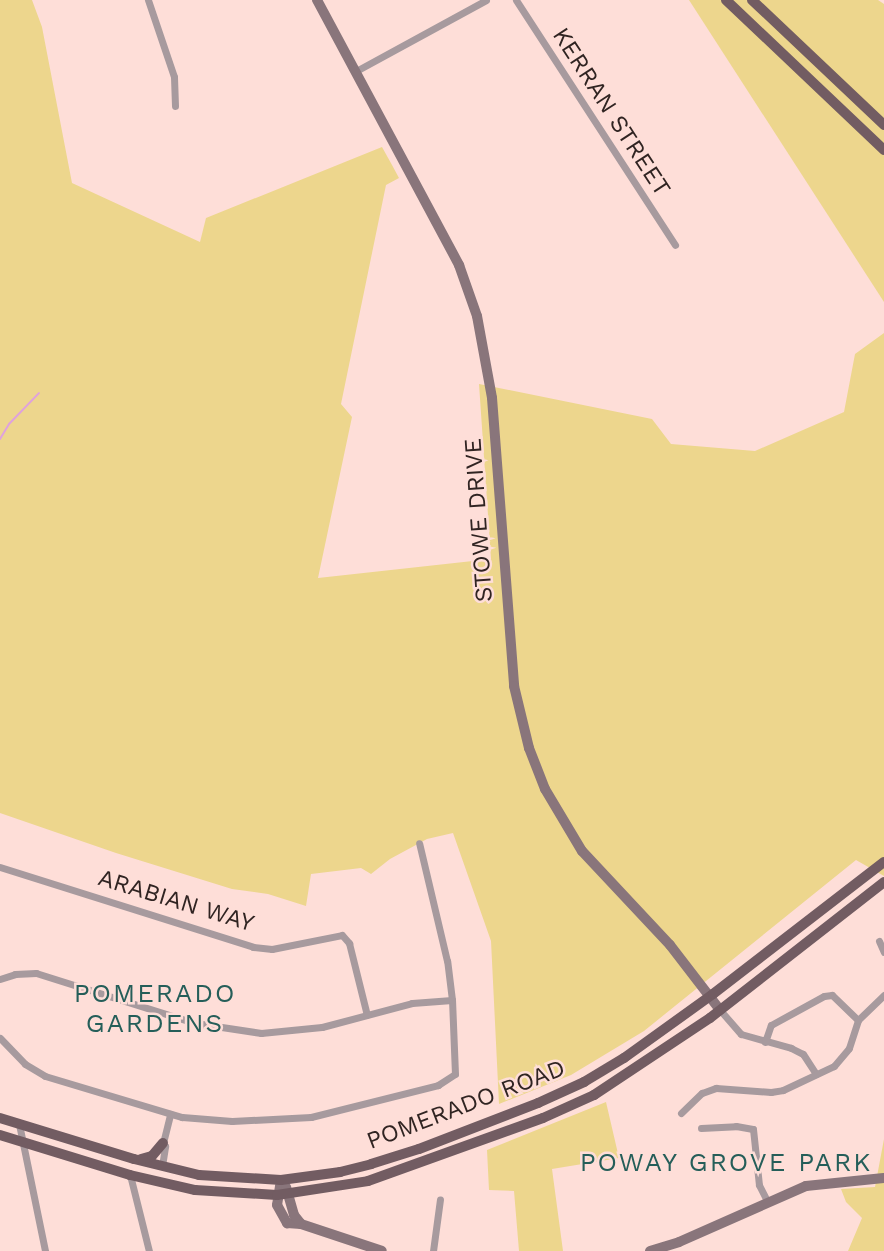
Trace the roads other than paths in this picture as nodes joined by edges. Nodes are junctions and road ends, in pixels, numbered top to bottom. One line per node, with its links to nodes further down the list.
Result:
1 (148, 0): 8 (street)
2 (317, 0): 7 (main road, STOWE DRIVE)
3 (486, 0): 7 (street)
4 (516, 0): 11 (street, KERRAN STREET)
5 (726, 0): 10 (main road)
6 (752, 0): 9 (main road)
7 (356, 71): 20 (main road, STOWE DRIVE)
8 (175, 106)
9 (884, 125)
10 (884, 150)
11 (676, 245)
12 (419, 843): 21 (street)
13 (884, 862): 20 (main road, POMERADO ROAD)
14 (0, 867): 23 (street, ARABIAN WAY)
15 (884, 883): 22 (main road, POMERADO ROAD)
16 (879, 942): 17 (street)
17 (884, 952)
18 (0, 979): 23 (street)
19 (884, 995): 24 (street)
20 (709, 996): 22 (main road, STOWE DRIVE); 40 (main road, POMERADO ROAD)
21 (452, 1000): 23 (street); 29 (street)
22 (720, 1010): 26 (street); 41 (main road, POMERADO ROAD)
23 (367, 1014)
24 (858, 1020): 26 (street); 27 (street)
25 (0, 1038): 29 (street)
26 (765, 1042): 27 (street)
27 (816, 1074): 28 (street)
28 (681, 1113)
29 (170, 1114): 35 (street)
30 (0, 1118): 31 (main road, POMERADO ROAD)
31 (19, 1124): 34 (street); 36 (main road, POMERADO ROAD)
32 (701, 1128): 44 (street)
33 (0, 1135): 34 (main road, POMERADO ROAD)
34 (20, 1142): 38 (main road, POMERADO ROAD); 46 (street)
35 (163, 1143): 36 (main road); 37 (street)
36 (138, 1160): 37 (main road, POMERADO ROAD)
37 (162, 1166): 38 (main road); 40 (main road, POMERADO ROAD)
38 (130, 1175): 42 (main road, POMERADO ROAD); 47 (street)
39 (884, 1178): 44 (main road)
40 (281, 1180): 41 (main road); 42 (main road)
41 (290, 1194): 42 (main road, POMERADO ROAD); 45 (main road)
42 (277, 1195): 45 (main road)
43 (440, 1199): 49 (street)
44 (767, 1201): 50 (main road)
45 (301, 1224): 48 (main road)
46 (45, 1251)
47 (149, 1251)
48 (382, 1251)
49 (433, 1251)
50 (650, 1251)

